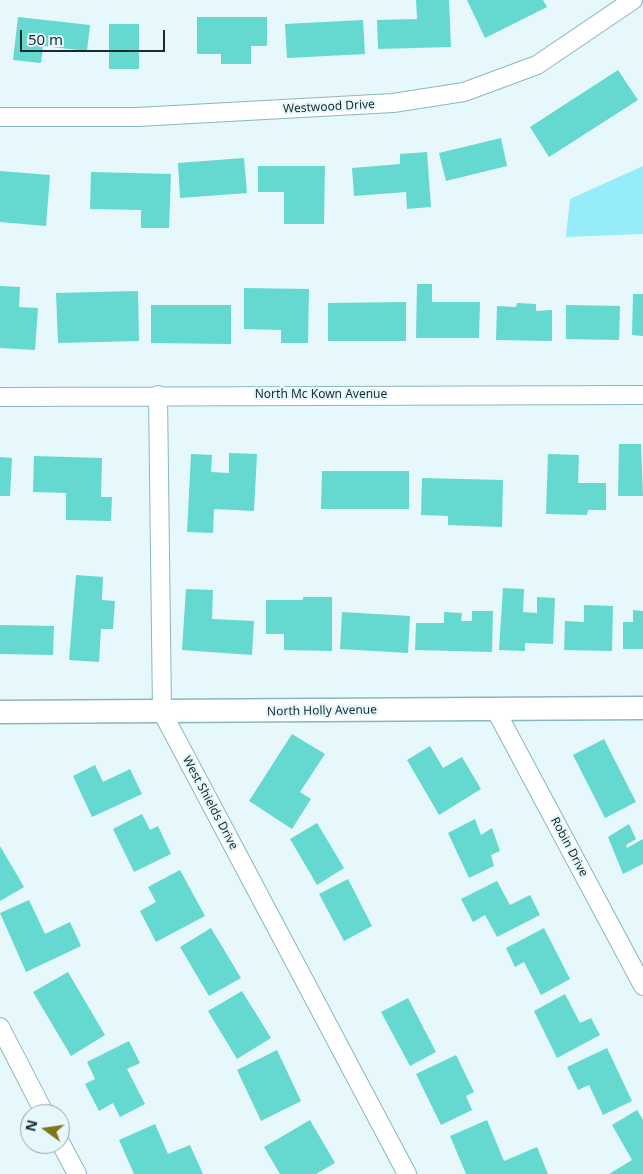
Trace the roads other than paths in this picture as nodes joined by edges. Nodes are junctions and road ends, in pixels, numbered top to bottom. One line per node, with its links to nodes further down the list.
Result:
1 (633, 0): 2 (street, Westwood Drive)
2 (0, 117)
3 (158, 395): 4 (street, North Mc Kown Avenue); 5 (street, North Mc Kown Avenue); 9 (street, West Shields Drive)
4 (643, 395)
5 (0, 397)
6 (643, 708): 7 (street, North Holly Avenue)
7 (495, 709): 9 (street, North Holly Avenue); 10 (street, Robin Drive)
8 (0, 712): 9 (street, North Holly Avenue)
9 (162, 712): 15 (street, West Shields Drive)
10 (643, 986)
11 (0, 1027): 12 (street)
12 (40, 1104)
13 (66, 1154): 14 (street)
14 (76, 1174)
15 (407, 1174)

